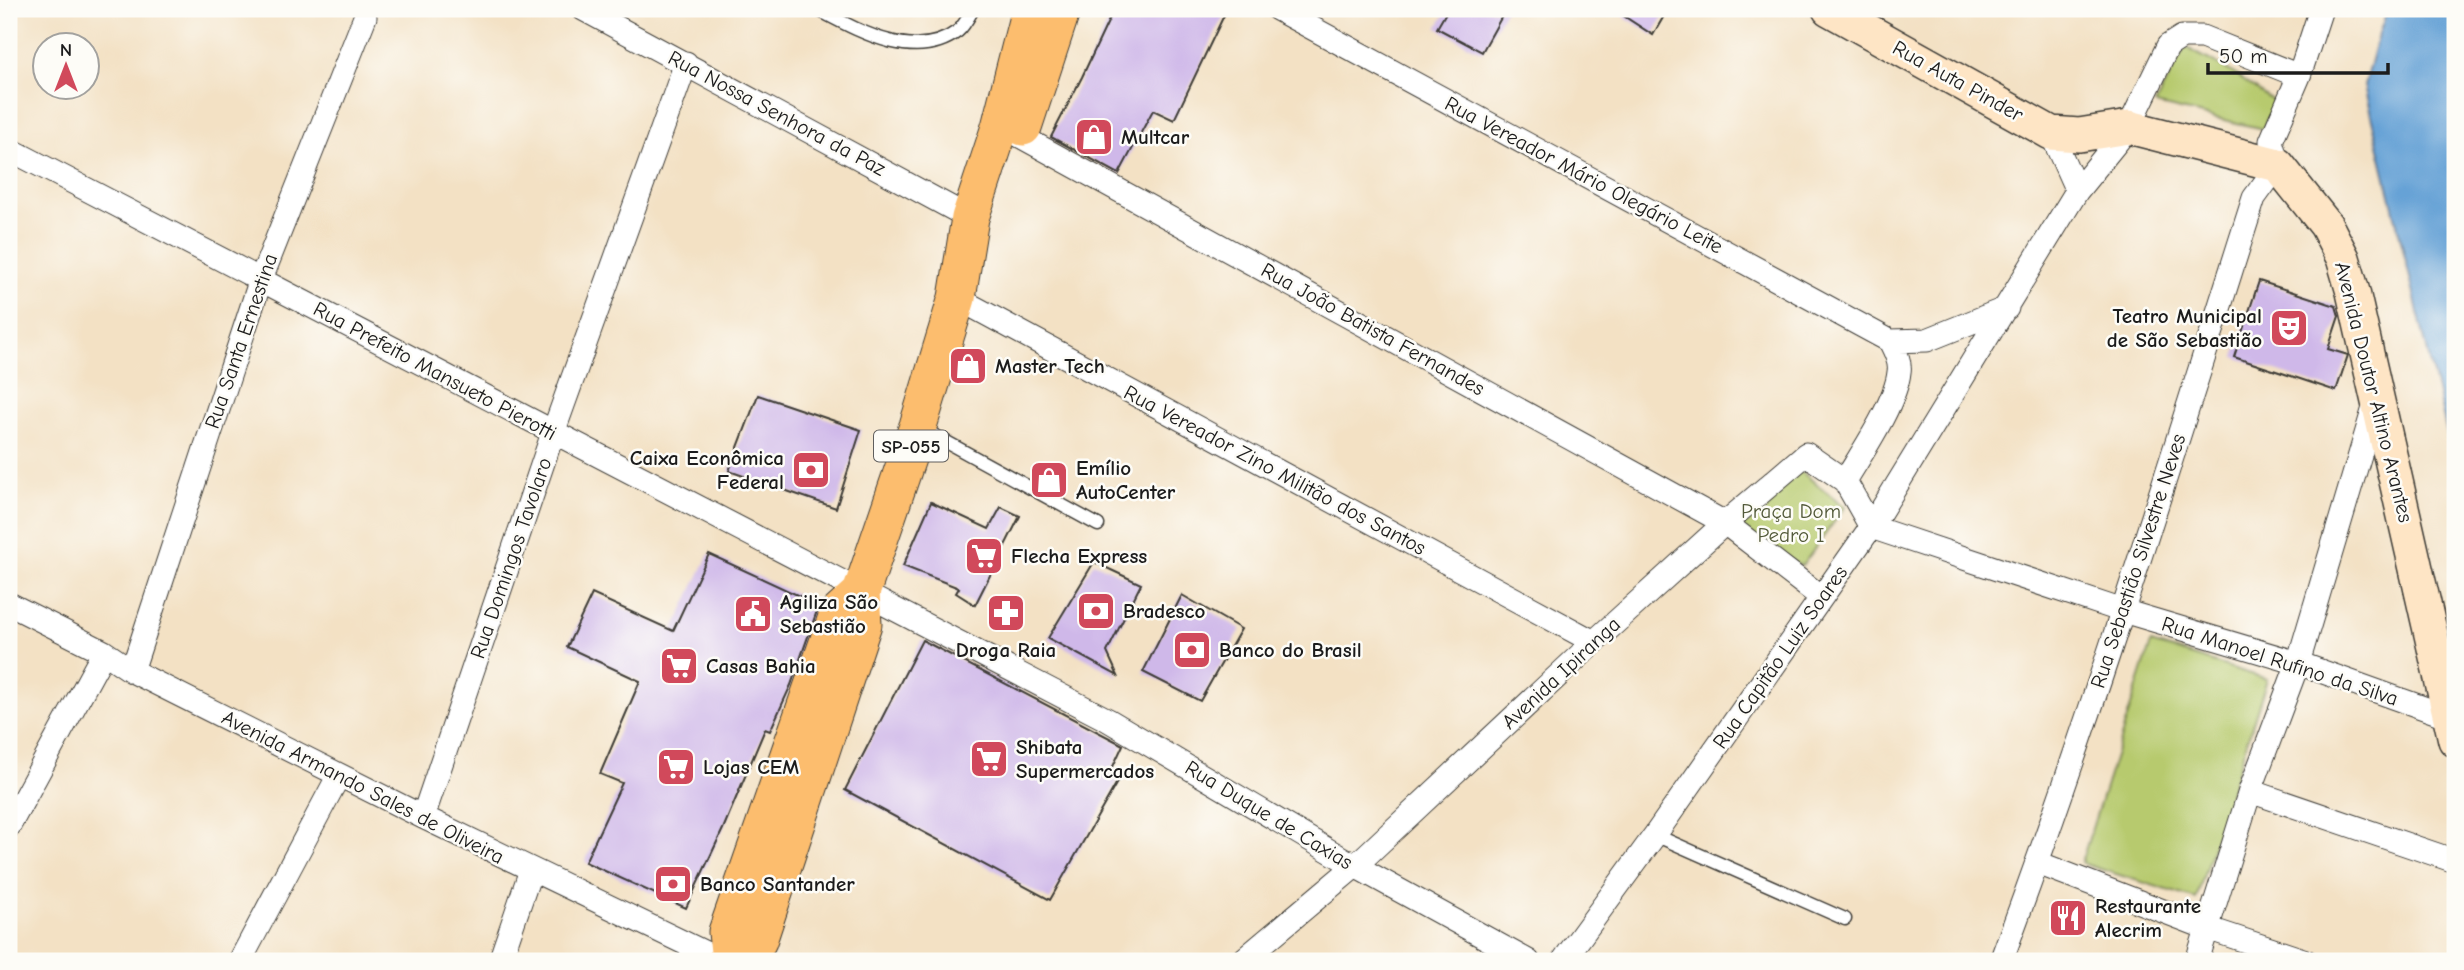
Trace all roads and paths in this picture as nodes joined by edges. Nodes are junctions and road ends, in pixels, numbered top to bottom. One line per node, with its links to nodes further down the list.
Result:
1 (583, 9): 10 (street, Rua Nossa Senhora da Paz)
2 (817, 9): 3 (lane)
3 (973, 9)
4 (1030, 9): 18 (main road, SP-055)
5 (1062, 9): 14 (main road, SP-055)
6 (1277, 9): 22 (street, Rua Vereador Mário Olegário Leite)
7 (1829, 9): 13 (main road, Rua Auta Pinder)
8 (2321, 9): 11 (street)
9 (365, 17): 19 (street, Rua Santa Ernestina)
10 (686, 63): 18 (street, Rua Nossa Senhora da Paz); 25 (street, Rua Domingos Tavolaro)
11 (2299, 76): 12 (street, Rua Capitão Luiz Soares); 16 (street)
12 (2129, 127): 13 (main road); 16 (main road); 17 (street, Rua Capitão Luiz Soares)
13 (2051, 133): 17 (street)
14 (1020, 136): 20 (main road, SP-055); 27 (street, Rua João Batista Fernandes)
15 (9, 149): 19 (street, Rua Prefeito Mansueto Pierotti)
16 (2278, 165): 23 (main road, Avenida Doutor Altino Arantes); 33 (street, Rua Sebastião Silvestre Neves)
17 (2077, 191): 21 (street, Rua Capitão Luiz Soares)
18 (971, 218): 20 (main road, SP-055)
19 (261, 279): 25 (street, Rua Prefeito Mansueto Pierotti); 37 (street, Rua Santa Ernestina)
20 (957, 298): 24 (main road, SP-055); 34 (street, Rua Vereador Zino Militão dos Santos)
21 (2007, 308): 22 (street); 29 (street, Rua Capitão Luiz Soares)
22 (1890, 341): 26 (street)
23 (2377, 398): 36 (street); 38 (main road, Avenida Doutor Altino Arantes)
24 (918, 426): 28 (lane); 30 (main road, SP-055)
25 (553, 433): 30 (street, Rua Prefeito Mansueto Pierotti); 41 (street, Rua Domingos Tavolaro)
26 (1844, 481): 27 (street, Avenida Ipiranga); 29 (street, Avenida Ipiranga)
27 (1725, 523): 31 (street, Rua João Batista Fernandes); 34 (street, Avenida Ipiranga)
28 (1098, 525)
29 (1871, 527): 31 (street, Rua Capitão Luiz Soares); 33 (street, Rua Manoel Rufino da Silva)
30 (861, 593): 46 (street, Rua Duque de Caxias); 53 (main road)
31 (1821, 597): 43 (street, Rua Capitão Luiz Soares)
32 (9, 604): 35 (street, Avenida Armando Sales de Oliveira)
33 (2123, 611): 36 (street, Rua Manoel Rufino da Silva); 45 (street, Rua Sebastião Silvestre Neves)
34 (1594, 642): 46 (street, Avenida Ipiranga)
35 (104, 652): 37 (street, Avenida Armando Sales de Oliveira); 42 (street)
36 (2298, 663): 38 (street, Rua Manoel Rufino da Silva); 40 (street)
37 (132, 671): 39 (street, Avenida Armando Sales de Oliveira)
38 (2452, 728)
39 (339, 775): 41 (street, Avenida Armando Sales de Oliveira); 50 (street)
40 (2250, 791): 44 (street); 49 (street)
41 (423, 817): 47 (street, Avenida Armando Sales de Oliveira)
42 (9, 826)
43 (1655, 835): 48 (lane); 56 (street, Rua Capitão Luiz Soares)
44 (2455, 861)
45 (2038, 863): 49 (street); 57 (street, Rua Sebastião Silvestre Neves)
46 (1355, 866): 54 (street, Avenida Ipiranga); 55 (street, Rua Duque de Caxias)
47 (531, 870): 51 (street); 52 (street, Avenida Armando Sales de Oliveira)
48 (1844, 919)
49 (2207, 929): 58 (street); 59 (street)
50 (240, 961)
51 (500, 961)
52 (722, 961)
53 (732, 961)
54 (1242, 961)
55 (1528, 961)
56 (1563, 961)
57 (2001, 961)
58 (2197, 961)
59 (2306, 961)

